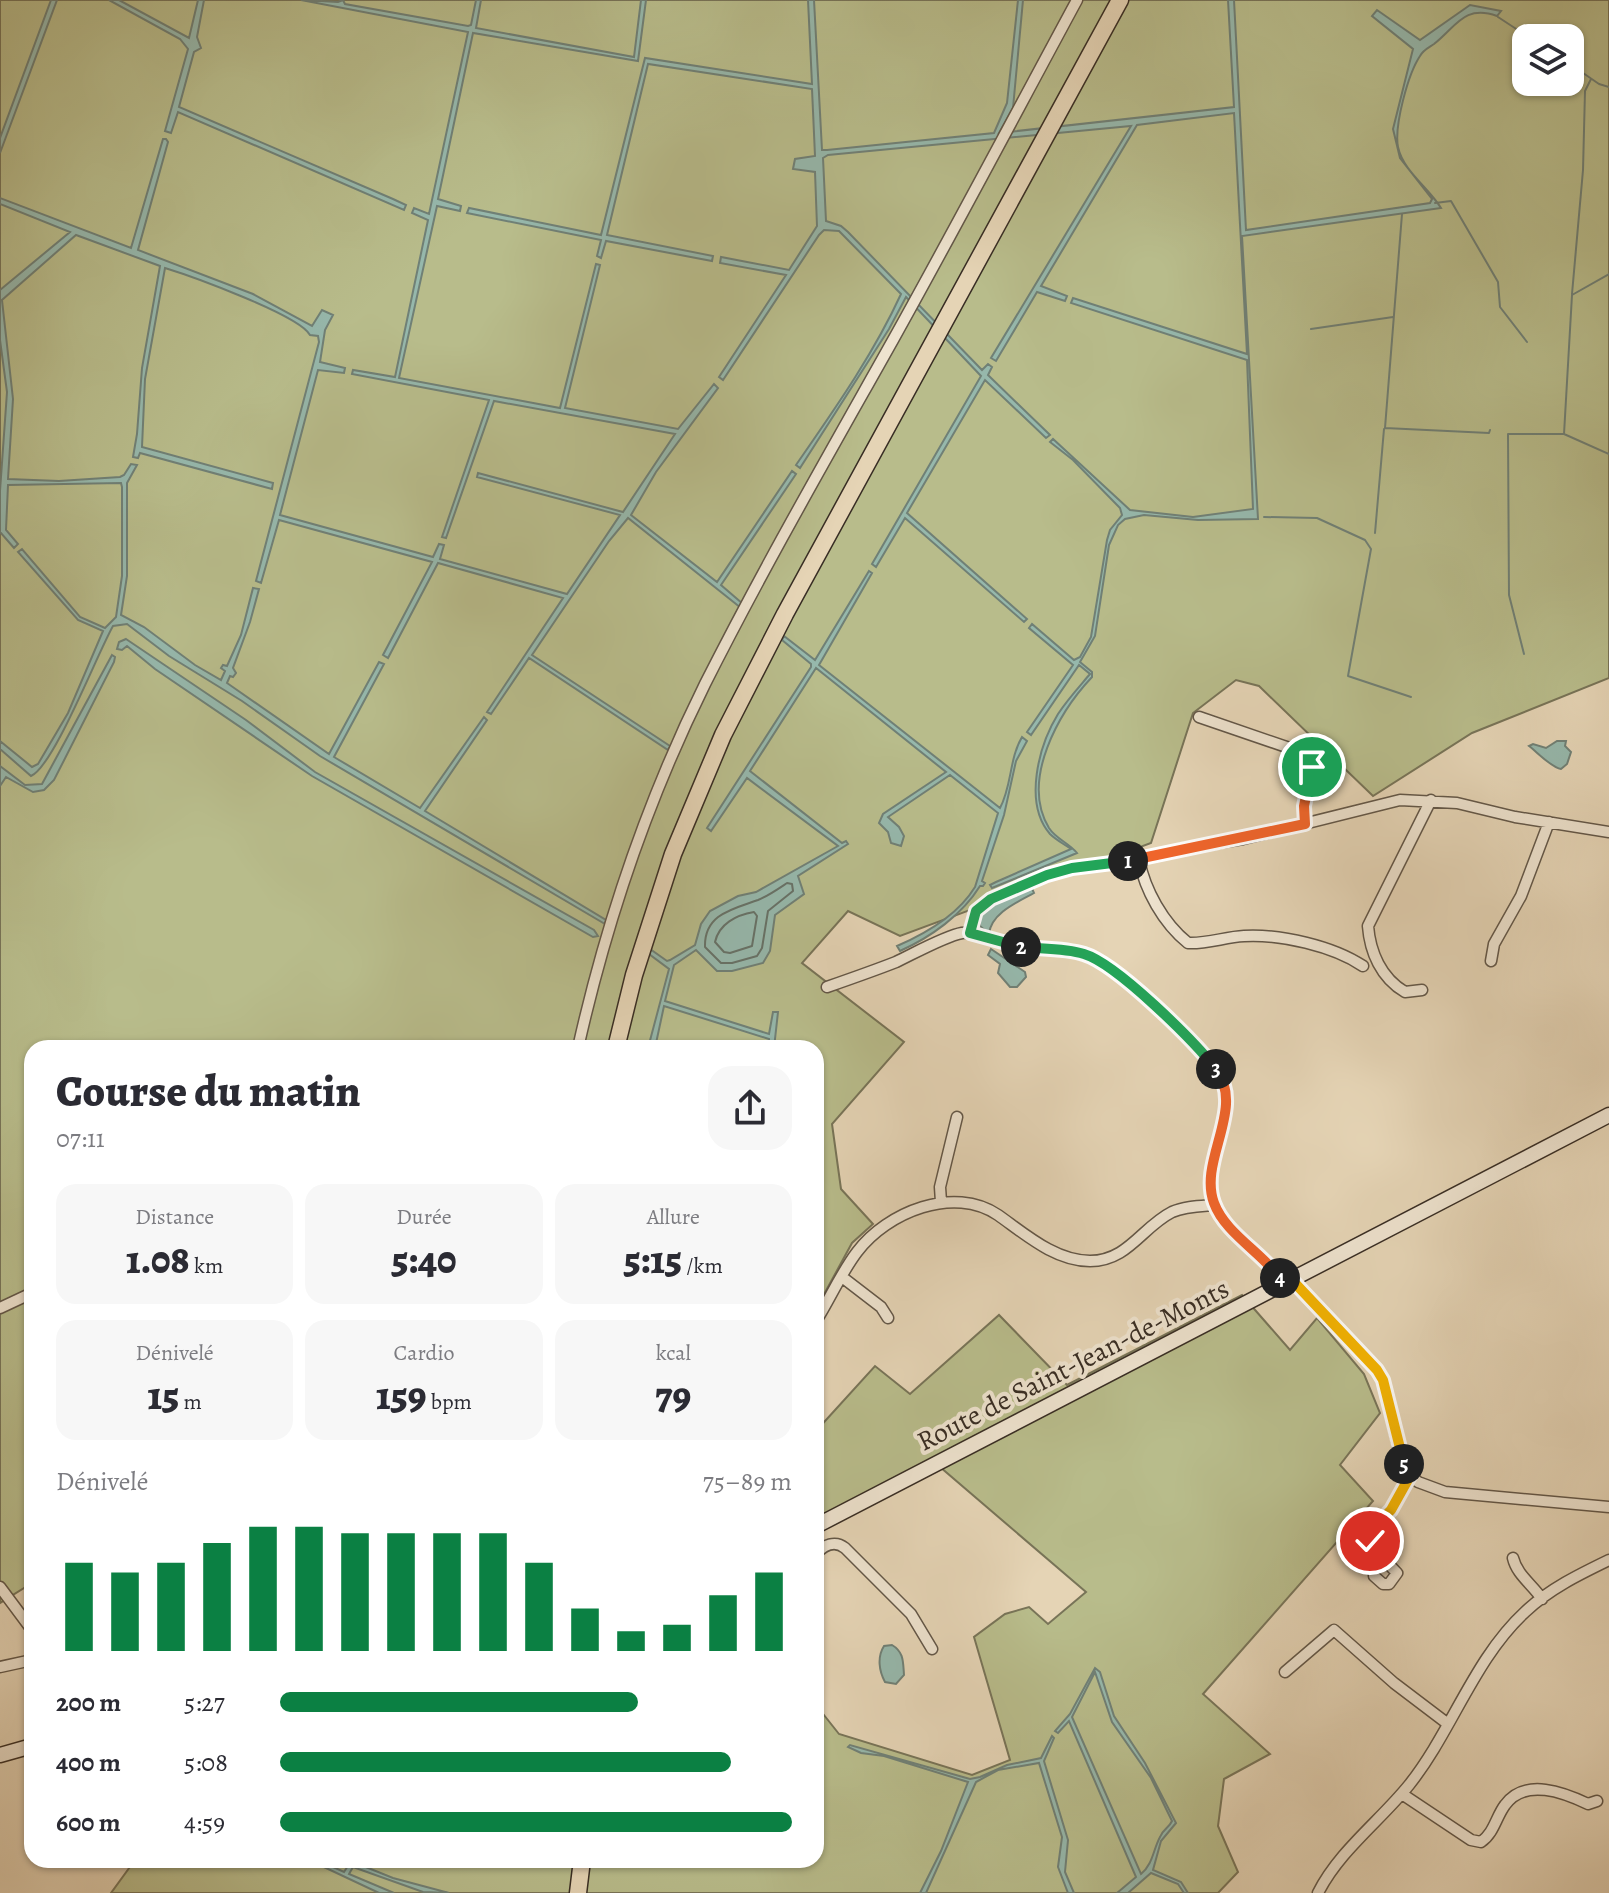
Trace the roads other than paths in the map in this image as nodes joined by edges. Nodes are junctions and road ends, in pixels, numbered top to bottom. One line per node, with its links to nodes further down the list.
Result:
1 (1077, 0): 14 (street)
2 (1120, 0): 15 (main road)
3 (1199, 717): 6 (street)
4 (1431, 800): 5 (street); 6 (street); 13 (street)
5 (1549, 822): 7 (street); 10 (street)
6 (1305, 824): 8 (street)
7 (1609, 832)
8 (1139, 860): 9 (street); 11 (street)
9 (970, 933): 12 (street); 19 (street)
10 (1491, 961)
11 (1363, 966)
12 (827, 987)
13 (1422, 990)
14 (580, 1040)
15 (618, 1040)
16 (1609, 1115): 21 (main road, Route de Saint-Jean-de-Monts)
17 (957, 1117): 18 (street)
18 (941, 1202): 19 (street); 20 (street)
19 (1214, 1205): 21 (street)
20 (842, 1277): 23 (street); 25 (street)
21 (1288, 1282): 26 (street); 28 (main road, Route de Saint-Jean-de-Monts)
22 (24, 1297): 24 (street)
23 (824, 1307)
24 (0, 1308)
25 (888, 1318)
26 (1410, 1476): 27 (street); 30 (street)
27 (1609, 1507)
28 (824, 1522)
29 (824, 1546): 36 (street)
30 (1381, 1557)
31 (1513, 1558): 34 (street)
32 (1609, 1560): 34 (street)
33 (0, 1587): 35 (street)
34 (1542, 1599): 40 (street)
35 (24, 1619)
36 (932, 1649)
37 (24, 1662): 38 (street)
38 (0, 1667)
39 (1285, 1672): 40 (street)
40 (1448, 1724): 43 (street)
41 (24, 1748): 42 (main road)
42 (0, 1755)
43 (1402, 1794): 44 (street); 47 (street)
44 (1597, 1801)
45 (581, 1868): 46 (main road)
46 (578, 1893)
47 (1318, 1893)

